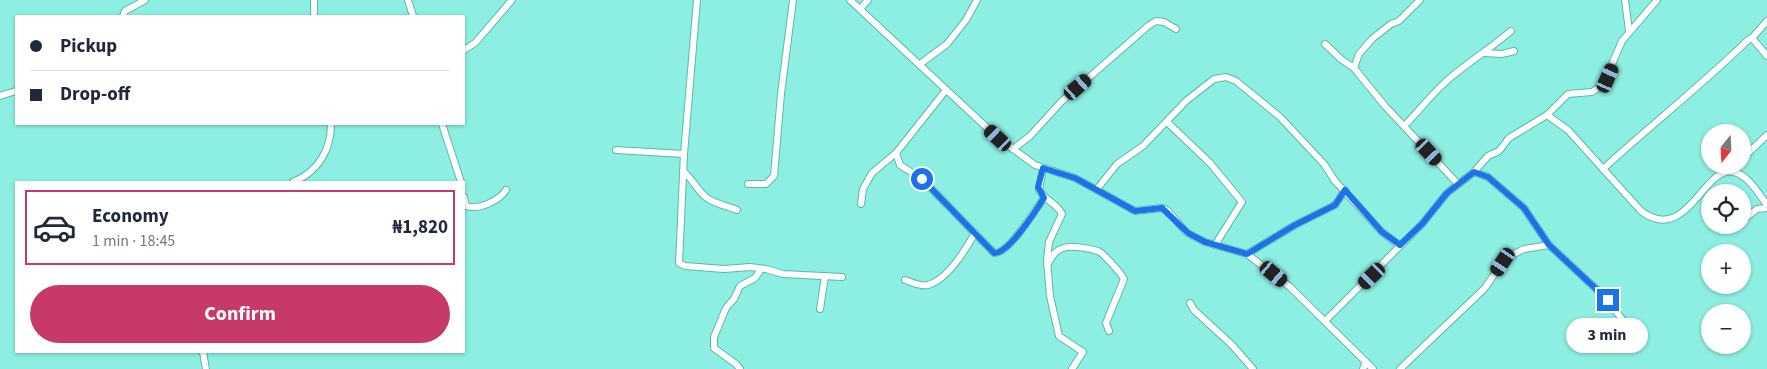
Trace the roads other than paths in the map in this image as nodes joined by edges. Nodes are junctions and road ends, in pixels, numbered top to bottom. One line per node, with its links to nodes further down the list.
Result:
1 (145, 0): 14 (street)
2 (314, 0): 15 (street)
3 (408, 0): 16 (street)
4 (512, 0): 23 (street)
5 (697, 0): 42 (street)
6 (793, 0): 51 (street)
7 (850, 0): 13 (street)
8 (868, 0): 13 (street)
9 (977, 0): 27 (street)
10 (1420, 0): 28 (street)
11 (1624, 0): 20 (street)
12 (1657, 0): 20 (street)
13 (861, 8): 27 (street)
14 (123, 15)
15 (314, 15)
16 (413, 15)
17 (1767, 21): 21 (street)
18 (1176, 29): 38 (street)
19 (1511, 31): 25 (street)
20 (1629, 31): 32 (street)
21 (1752, 38): 26 (street); 44 (street)
22 (1325, 44): 28 (street)
23 (465, 49)
24 (1514, 51): 25 (street)
25 (1484, 53): 36 (street)
26 (1767, 56)
27 (920, 64): 29 (street)
28 (1354, 68): 36 (street)
29 (946, 90): 38 (street); 41 (street)
30 (15, 91): 31 (street)
31 (0, 96)
32 (1547, 115): 44 (street); 46 (street)
33 (1167, 122): 53 (street); 55 (street); 63 (street)
34 (331, 125): 49 (street)
35 (442, 125): 50 (street)
36 (1404, 125): 52 (street)
37 (1767, 134): 40 (street)
38 (1013, 149): 43 (street)
39 (616, 150): 42 (street)
40 (1751, 150)
41 (896, 153): 58 (street); 62 (street)
42 (684, 154): 45 (street)
43 (1043, 168): 53 (street); 56 (street)
44 (1603, 169): 47 (street)
45 (683, 171): 60 (street); 68 (street)
46 (1474, 172): 52 (street); 65 (street)
47 (1724, 174)
48 (1739, 174): 59 (street)
49 (295, 181)
50 (461, 181)
51 (748, 184)
52 (1458, 184): 64 (street)
53 (1097, 189): 63 (street)
54 (506, 190): 57 (street)
55 (1345, 190): 64 (street); 66 (street)
56 (1044, 198): 62 (street); 67 (street)
57 (465, 202)
58 (861, 204)
59 (1767, 206): 61 (street)
60 (737, 210)
61 (1751, 214)
62 (975, 232): 71 (street)
63 (1215, 245): 66 (street)
64 (1400, 245): 74 (street)
65 (1549, 245): 76 (street); 85 (street)
66 (1247, 254): 74 (street)
67 (1047, 265): 75 (street); 81 (street)
68 (761, 269): 69 (street); 80 (street)
69 (825, 276): 70 (street); 73 (street)
70 (842, 277)
71 (905, 280)
72 (1190, 303): 82 (street)
73 (820, 309)
74 (1325, 321): 78 (street)
75 (1109, 331)
76 (1632, 344)
77 (203, 353): 79 (street)
78 (1366, 362): 83 (street); 84 (street)
79 (206, 369)
80 (740, 369)
81 (1072, 369)
82 (1253, 369)
83 (1363, 369)
84 (1373, 369)
85 (1400, 369)

